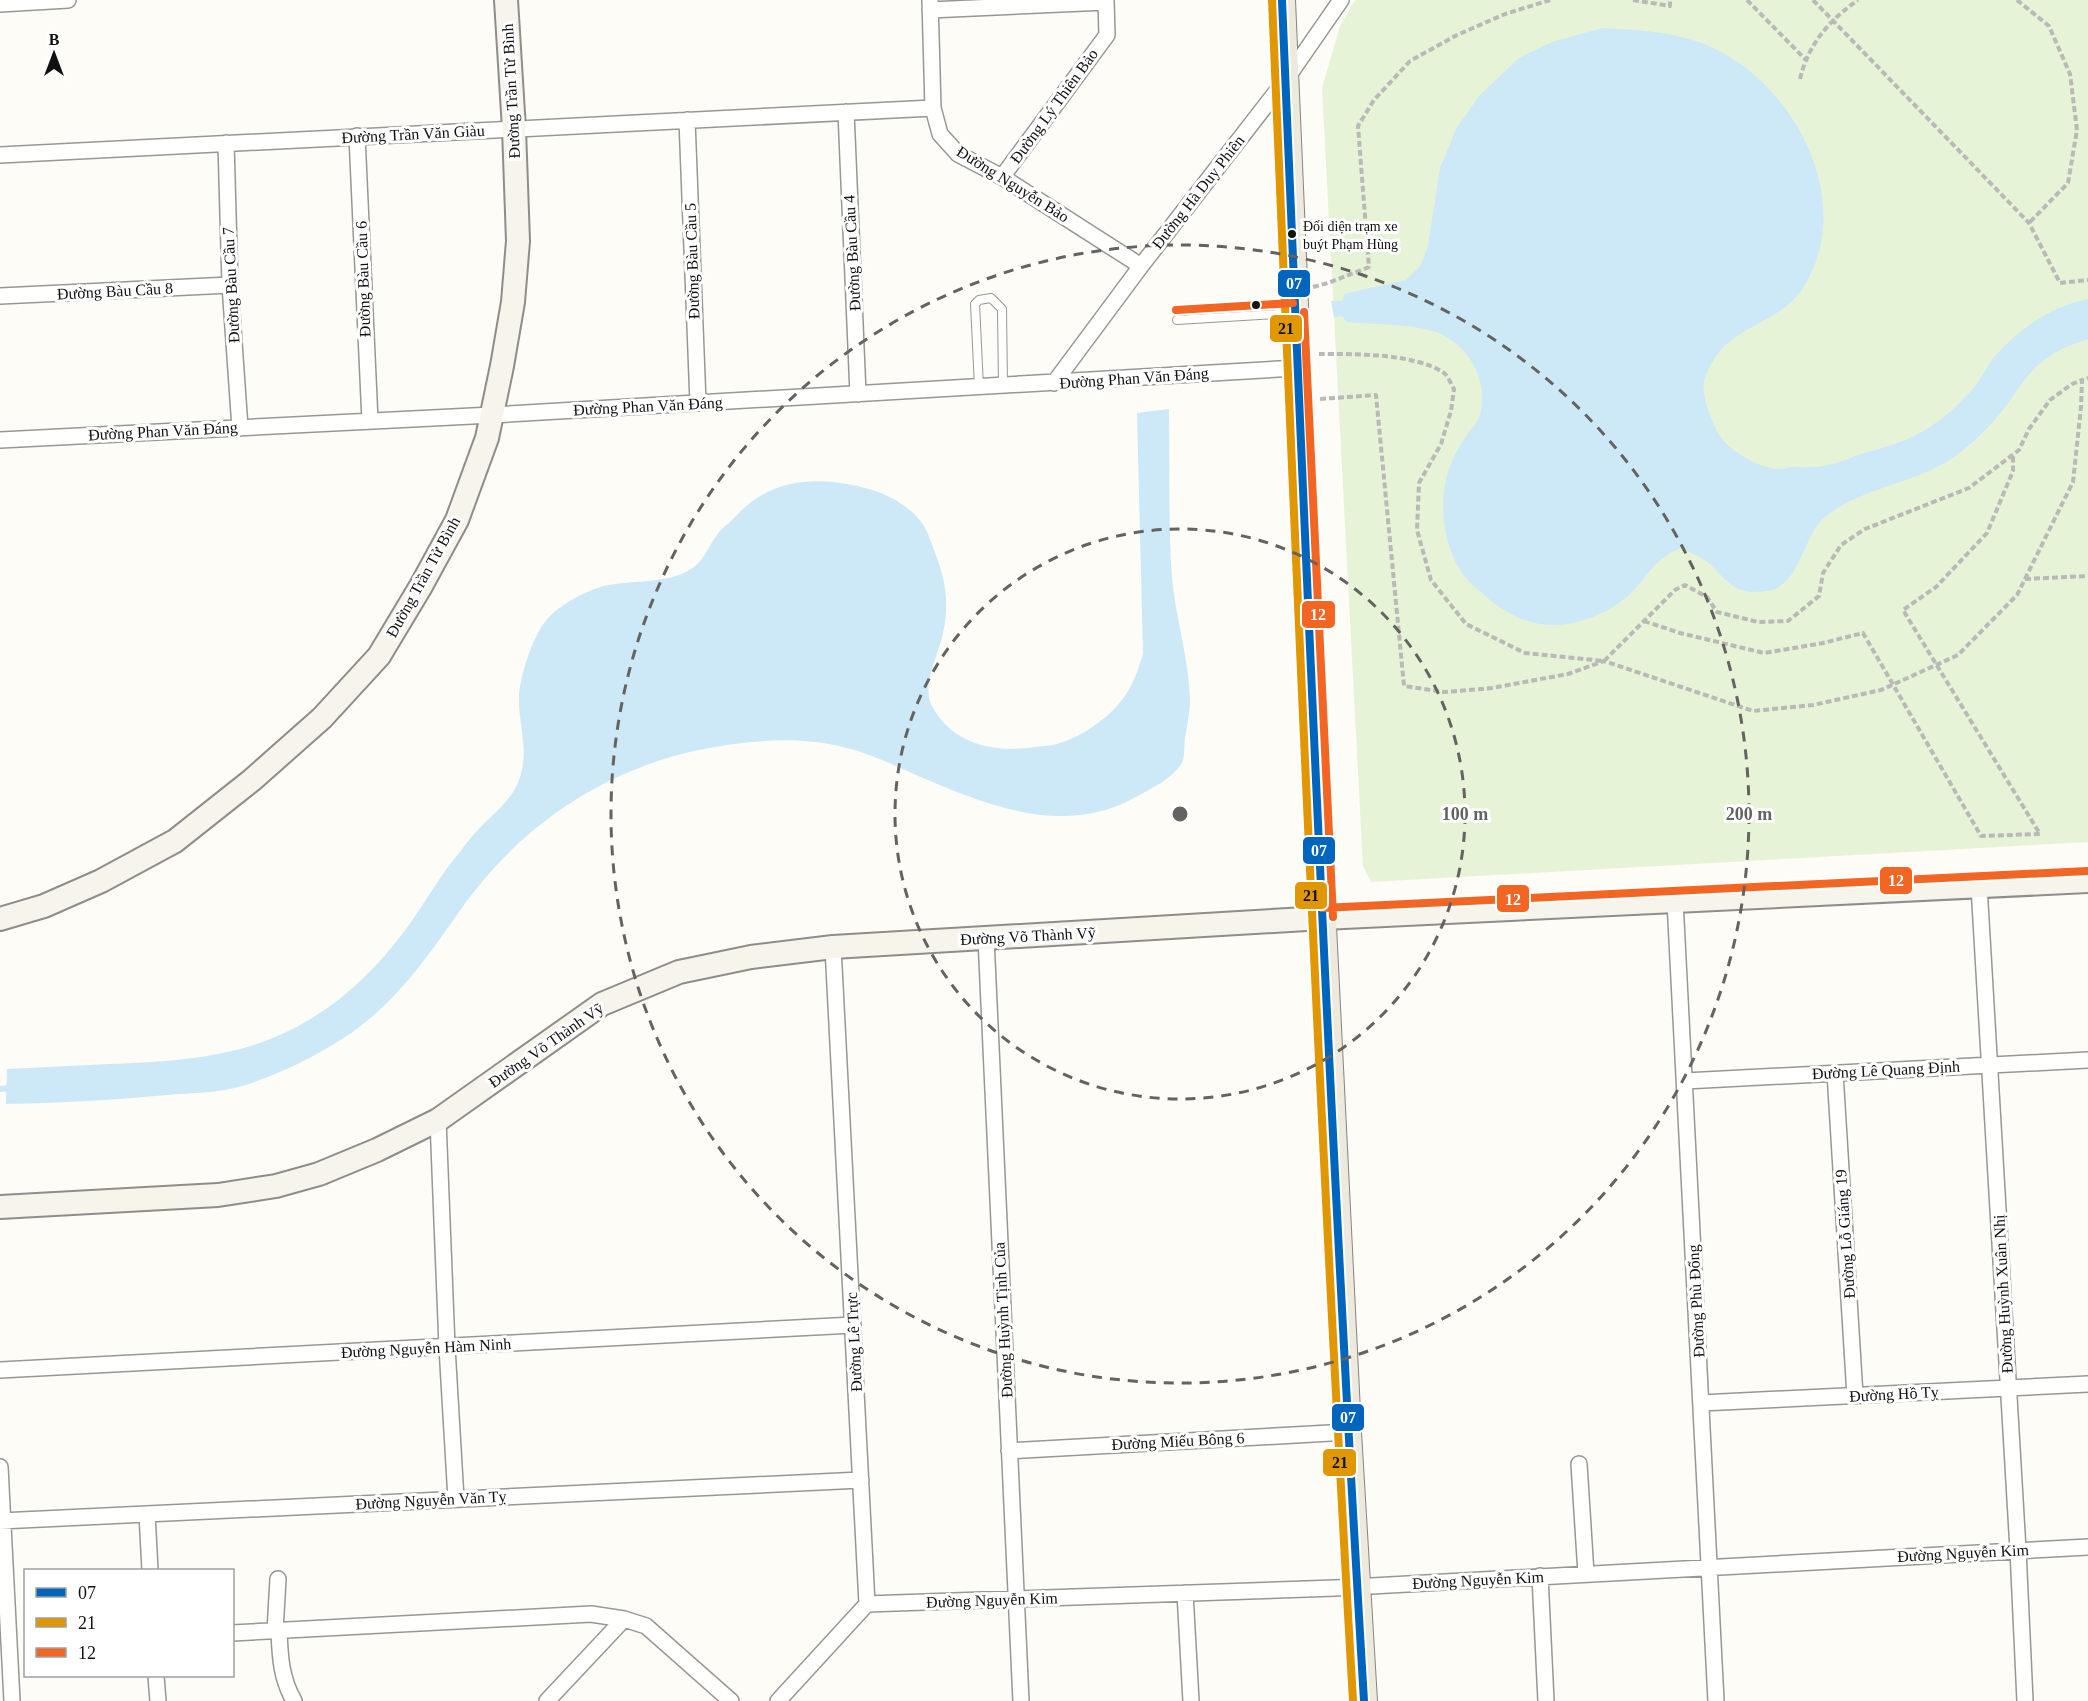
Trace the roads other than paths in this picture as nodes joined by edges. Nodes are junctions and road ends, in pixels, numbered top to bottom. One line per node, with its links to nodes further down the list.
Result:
1 (68, 0): 6 (street)
2 (506, 0): 12 (street, Đường Trần Tử Bình)
3 (1282, 0): 8 (main road)
4 (1341, 0): 8 (street, Đường Hà Duy Phiên)
5 (1106, 1): 7 (street); 16 (street, Đường Lý Thiên Bảo)
6 (0, 4)
7 (930, 5): 9 (street, Đường Nguyễn Bảo)
8 (1287, 78): 17 (street, Đường Hà Duy Phiên); 20 (main road)
9 (933, 108): 10 (street, Đường Trần Văn Giàu); 16 (street, Đường Nguyễn Bảo)
10 (846, 112): 11 (street, Đường Trần Văn Giàu); 26 (street, Đường Bàu Cầu 4)
11 (687, 120): 12 (street, Đường Trần Văn Giàu); 27 (street, Đường Bàu Cầu 5)
12 (514, 129): 13 (street, Đường Trần Văn Giàu); 28 (street, Đường Trần Tử Bình)
13 (357, 136): 14 (street, Đường Trần Văn Giàu); 29 (street, Đường Bàu Cầu 6)
14 (226, 143): 15 (street, Đường Trần Văn Giàu); 18 (street, Đường Bàu Cầu 7)
15 (0, 154)
16 (1002, 177): 17 (street, Đường Nguyễn Bảo)
17 (1141, 266): 23 (street, Đường Hà Duy Phiên)
18 (230, 285): 19 (street, Đường Bàu Cầu 8); 30 (street, Đường Bàu Cầu 7)
19 (0, 296)
20 (1294, 302): 21 (lane); 22 (main road)
21 (1177, 320)
22 (1302, 361): 23 (street, Đường Phan Văn Đáng); 35 (main road)
23 (1054, 383): 24 (street, Đường Phan Văn Đáng)
24 (1003, 386): 25 (street, Đường Phan Văn Đáng); 25 (lane)
25 (980, 387): 26 (street, Đường Phan Văn Đáng)
26 (858, 394): 27 (street, Đường Phan Văn Đáng)
27 (698, 403): 28 (street, Đường Phan Văn Đáng)
28 (492, 415): 29 (street, Đường Phan Văn Đáng); 36 (street, Đường Trần Tử Bình)
29 (370, 421): 30 (street, Đường Phan Văn Đáng)
30 (240, 428): 31 (street, Đường Phan Văn Đáng)
31 (0, 440)
32 (2088, 881): 33 (street, Đường Võ Thành Vỹ)
33 (1979, 886): 34 (street, Đường Võ Thành Vỹ); 40 (street, Đường Huỳnh Xuân Nhị)
34 (1675, 901): 35 (street, Đường Võ Thành Vỹ); 42 (street, Đường Phù Đổng)
35 (1323, 918): 37 (street, Đường Võ Thành Vỹ); 52 (main road)
36 (0, 919)
37 (986, 938): 38 (street, Đường Võ Thành Vỹ); 53 (street, Đường Huỳnh Tịnh Của)
38 (833, 948): 43 (street, Đường Võ Thành Vỹ); 45 (street, Đường Lê Trực)
39 (2088, 1060): 40 (street, Đường Lê Quang Định)
40 (1990, 1064): 41 (street, Đường Lê Quang Định); 49 (street, Đường Huỳnh Xuân Nhị)
41 (1835, 1073): 42 (street, Đường Lê Quang Định); 50 (street, Đường Lỗ Giáng 19)
42 (1685, 1081): 51 (street, Đường Phù Đổng)
43 (438, 1120): 44 (street, Đường Võ Thành Vỹ); 46 (street)
44 (0, 1207)
45 (853, 1325): 46 (street, Đường Nguyễn Hàm Ninh); 56 (street, Đường Lê Trực)
46 (447, 1347): 47 (street, Đường Nguyễn Hàm Ninh); 57 (street)
47 (0, 1370)
48 (2088, 1384): 49 (street, Đường Hồ Tỵ)
49 (2009, 1388): 50 (street, Đường Hồ Tỵ); 61 (street, Đường Huỳnh Xuân Nhị)
50 (1855, 1396): 51 (street, Đường Hồ Tỵ)
51 (1701, 1403): 62 (street, Đường Phù Đổng)
52 (1348, 1432): 53 (street, Đường Miếu Bông 6); 67 (main road)
53 (1009, 1451): 69 (street, Đường Huỳnh Tịnh Của)
54 (1579, 1464): 64 (street)
55 (0, 1467): 59 (street)
56 (861, 1480): 57 (street, Đường Nguyễn Văn Tỵ); 70 (street, Đường Lê Trực)
57 (456, 1499): 58 (street, Đường Nguyễn Văn Tỵ)
58 (147, 1514): 59 (street, Đường Nguyễn Văn Tỵ); 63 (street)
59 (1, 1521): 74 (street)
60 (2088, 1547): 61 (street, Đường Nguyễn Kim)
61 (2018, 1550): 62 (street, Đường Nguyễn Kim); 87 (street, Đường Huỳnh Xuân Nhị)
62 (1709, 1567): 64 (street, Đường Nguyễn Kim); 86 (street, Đường Phù Đổng)
63 (150, 1569)
64 (1586, 1574): 65 (street, Đường Nguyễn Kim)
65 (1540, 1576): 67 (street, Đường Nguyễn Kim); 85 (street)
66 (278, 1579): 72 (street)
67 (1357, 1587): 68 (street, Đường Nguyễn Kim); 84 (main road)
68 (1185, 1593): 69 (street, Đường Nguyễn Kim); 83 (street)
69 (1015, 1599): 70 (street, Đường Nguyễn Kim); 82 (street, Đường Huỳnh Tịnh Của)
70 (867, 1604): 81 (street)
71 (624, 1619): 72 (street); 79 (street); 80 (street)
72 (277, 1631): 73 (street); 78 (street)
73 (234, 1633)
74 (5, 1670): 76 (street)
75 (156, 1677): 77 (street)
76 (12, 1701)
77 (158, 1701)
78 (294, 1701)
79 (547, 1701)
80 (731, 1701)
81 (778, 1701)
82 (1021, 1701)
83 (1191, 1701)
84 (1364, 1701)
85 (1546, 1701)
86 (1716, 1701)
87 (2025, 1701)

